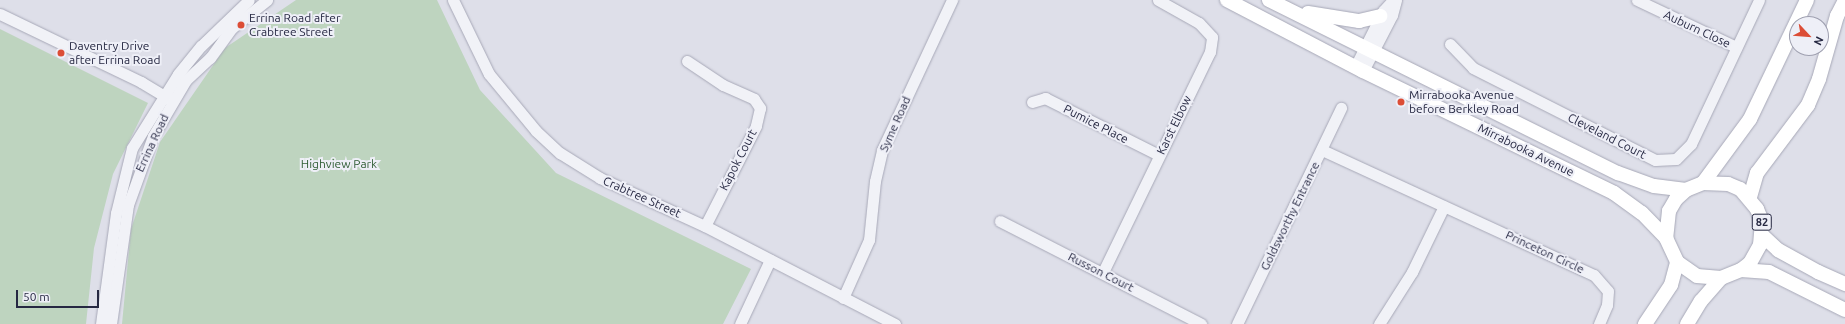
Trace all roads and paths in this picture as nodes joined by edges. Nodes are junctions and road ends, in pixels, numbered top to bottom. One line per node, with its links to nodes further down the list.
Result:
1 (249, 0): 21 (street, Errina Road)
2 (267, 0): 21 (street, Errina Road)
3 (453, 0): 31 (street, Crabtree Street)
4 (952, 0): 40 (street, Syme Road)
5 (1158, 0): 25 (street, Karst Elbow)
6 (1227, 0): 20 (main road, Mirrabooka Avenue)
7 (1269, 0): 13 (main road, Mirrabooka Avenue)
8 (1394, 0): 15 (street); 18 (street)
9 (1637, 0): 17 (street, Auburn Close)
10 (1759, 0): 17 (street, Cleveland Court)
11 (1807, 0): 26 (main road)
12 (1845, 0): 28 (main road, 82)
13 (1282, 7): 15 (main road); 18 (main road, Mirrabooka Avenue)
14 (0, 14): 21 (street)
15 (1380, 16): 18 (street)
16 (1450, 44): 17 (street, Cleveland Court)
17 (1736, 47)
18 (1369, 50): 20 (street); 27 (main road, Mirrabooka Avenue)
19 (687, 61): 31 (street, Kapok Court)
20 (1359, 69): 33 (main road, Mirrabooka Avenue)
21 (168, 99): 42 (street, Errina Road); 43 (street, Errina Road)
22 (1032, 102): 25 (street, Pumice Place)
23 (1341, 108): 24 (street, Goldsworthy Entrance)
24 (1322, 150): 29 (street, Princeton Circle); 47 (street, Goldsworthy Entrance)
25 (1159, 155): 37 (street, Karst Elbow)
26 (1703, 183): 27 (main road, 82); 28 (main road, 82)
27 (1686, 190): 33 (main road, 82)
28 (1750, 197): 32 (main road, 82)
29 (1444, 206): 48 (street); 49 (street, Princeton Circle)
30 (1000, 221): 37 (street, Russon Court)
31 (705, 226): 34 (street, Crabtree Street)
32 (1762, 235): 36 (main road, 82); 39 (main road)
33 (1666, 238): 35 (main road)
34 (770, 260): 40 (street, Crabtree Street); 44 (street)
35 (1677, 262): 38 (main road, 82); 50 (main road)
36 (1742, 270): 38 (main road, 82); 41 (main road)
37 (1103, 272): 46 (street, Russon Court)
38 (1721, 278): 51 (main road, 82)
39 (1845, 284)
40 (843, 298): 45 (street, Crabtree Street)
41 (1845, 310)
42 (101, 324)
43 (111, 324)
44 (740, 324)
45 (895, 324)
46 (1201, 324)
47 (1237, 324)
48 (1379, 324)
49 (1599, 324)
50 (1645, 324)
51 (1687, 324)

